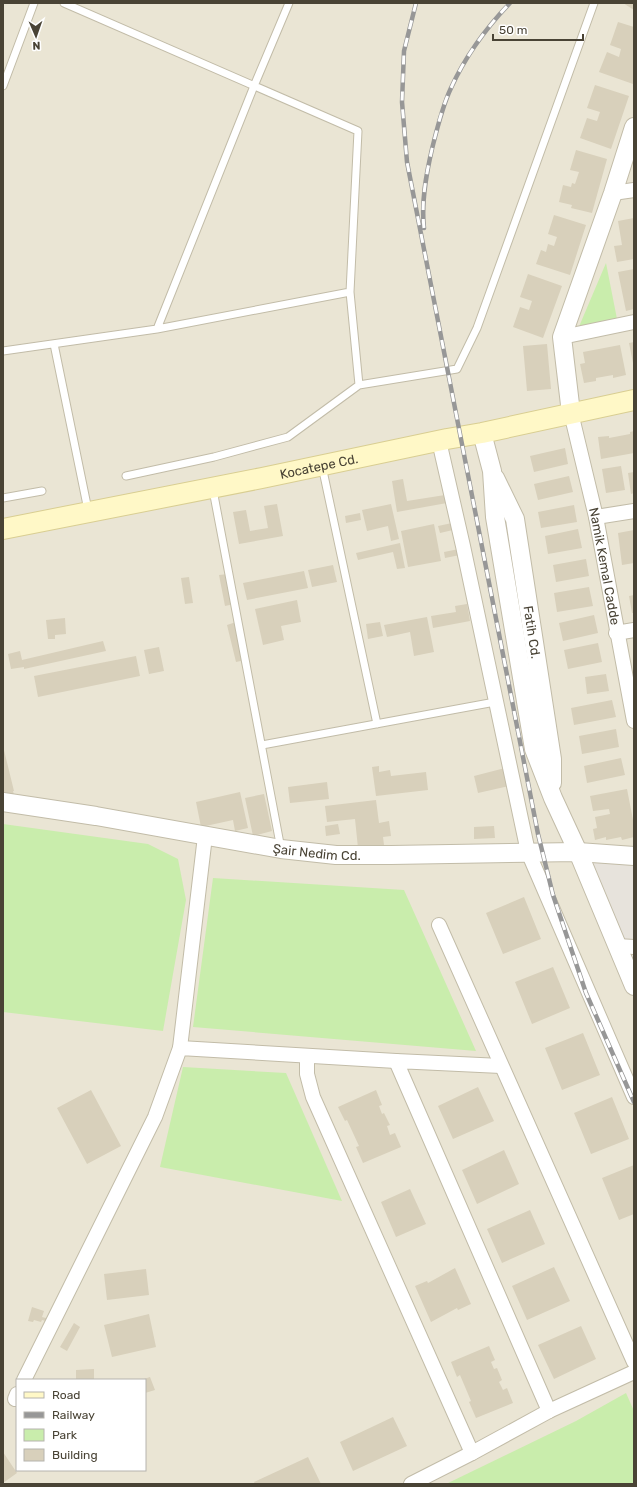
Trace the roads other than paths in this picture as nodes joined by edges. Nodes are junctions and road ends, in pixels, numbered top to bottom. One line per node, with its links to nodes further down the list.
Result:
1 (34, 3): 5 (lane)
2 (64, 3): 6 (lane)
3 (288, 3): 6 (lane)
4 (594, 3): 16 (lane)
5 (3, 86)
6 (254, 86): 10 (lane); 12 (lane)
7 (634, 127): 9 (street)
8 (634, 190): 9 (street)
9 (613, 193): 13 (street)
10 (350, 292): 12 (lane); 16 (lane)
11 (634, 322): 13 (street)
12 (157, 329): 14 (lane)
13 (562, 337): 18 (street)
14 (54, 344): 15 (lane); 27 (lane)
15 (3, 351)
16 (359, 385): 22 (lane)
17 (634, 400): 18 (main road, Kocatepe Cd.)
18 (571, 413): 19 (main road, Kocatepe Cd.); 28 (street, Namik Kemal Cadde)
19 (482, 433): 20 (main road, Kocatepe Cd.); 40 (street, Fatih Cd.)
20 (439, 441): 21 (main road, Kocatepe Cd.); 32 (street)
21 (322, 465): 23 (main road, Kocatepe Cd.); 34 (lane)
22 (126, 476)
23 (212, 488): 27 (main road, Kocatepe Cd.); 35 (lane)
24 (42, 491): 25 (lane)
25 (3, 498)
26 (634, 511): 28 (street)
27 (88, 512): 29 (main road, Kocatepe Cd.)
28 (596, 517): 31 (street, Namik Kemal Cadde)
29 (3, 529)
30 (634, 630): 31 (street)
31 (616, 633): 33 (street, Namik Kemal Cadde)
32 (495, 702): 34 (lane); 39 (street)
33 (634, 721)
34 (377, 724): 35 (lane)
35 (262, 745): 38 (lane)
36 (3, 802): 37 (street, Şair Nedim Cd.)
37 (205, 836): 38 (street, Şair Nedim Cd.); 45 (street)
38 (282, 849): 39 (street, Şair Nedim Cd.)
39 (528, 852): 40 (street, Şair Nedim Cd.); 49 (street)
40 (578, 852): 41 (street, Şair Nedim Cd.); 43 (street, Fatih Cd.)
41 (634, 856)
42 (439, 925): 48 (street)
43 (626, 946): 44 (street, Fatih Cd.)
44 (634, 986)
45 (180, 1048): 46 (street); 52 (street)
46 (307, 1056): 47 (street); 54 (street)
47 (396, 1061): 48 (street); 53 (street)
48 (501, 1066): 50 (street)
49 (634, 1097)
50 (634, 1362)
51 (634, 1372): 53 (street)
52 (24, 1379)
53 (549, 1411): 54 (street)
54 (472, 1453): 55 (street)
55 (411, 1484)

